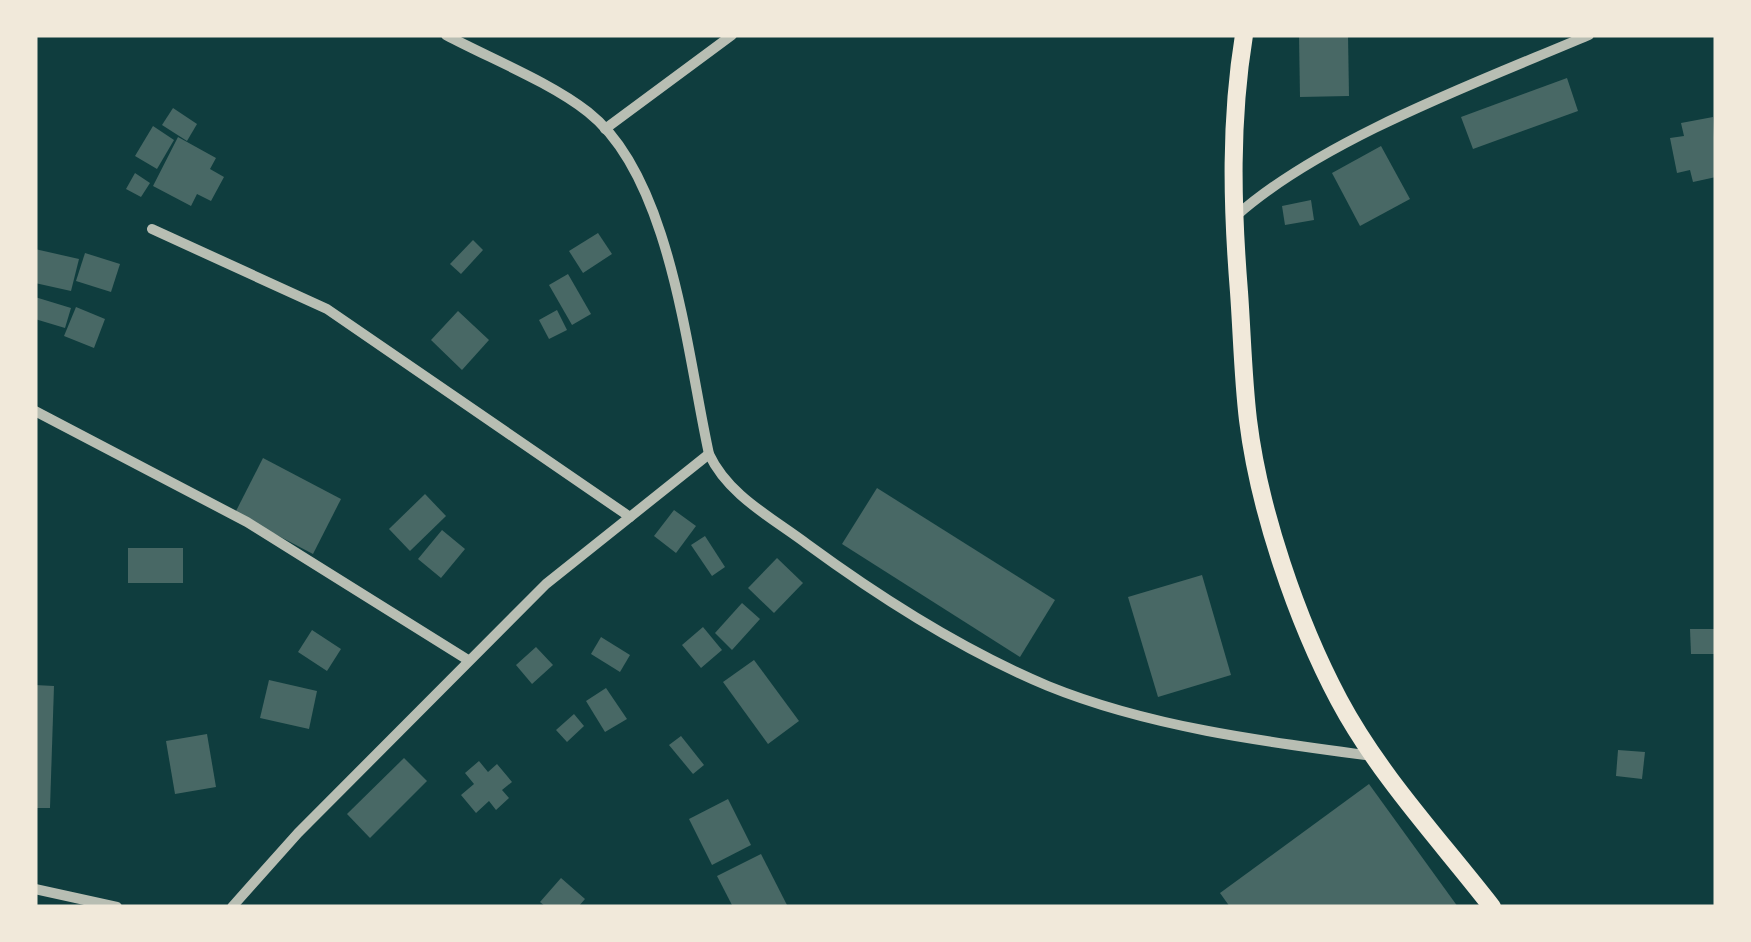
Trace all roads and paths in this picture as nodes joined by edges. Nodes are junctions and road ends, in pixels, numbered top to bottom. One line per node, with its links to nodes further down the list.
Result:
1 (446, 35): 5 (street)
2 (732, 35): 5 (street)
3 (1244, 35): 6 (main road)
4 (1589, 35): 6 (street)
5 (605, 129): 9 (street)
6 (1234, 219): 12 (main road)
7 (152, 229): 10 (street)
8 (35, 411): 11 (street)
9 (708, 454): 10 (street); 12 (street)
10 (630, 518): 11 (street)
11 (468, 660): 15 (street)
12 (1373, 756): 16 (main road)
13 (35, 889): 14 (street)
14 (116, 907)
15 (232, 907)
16 (1492, 907)

